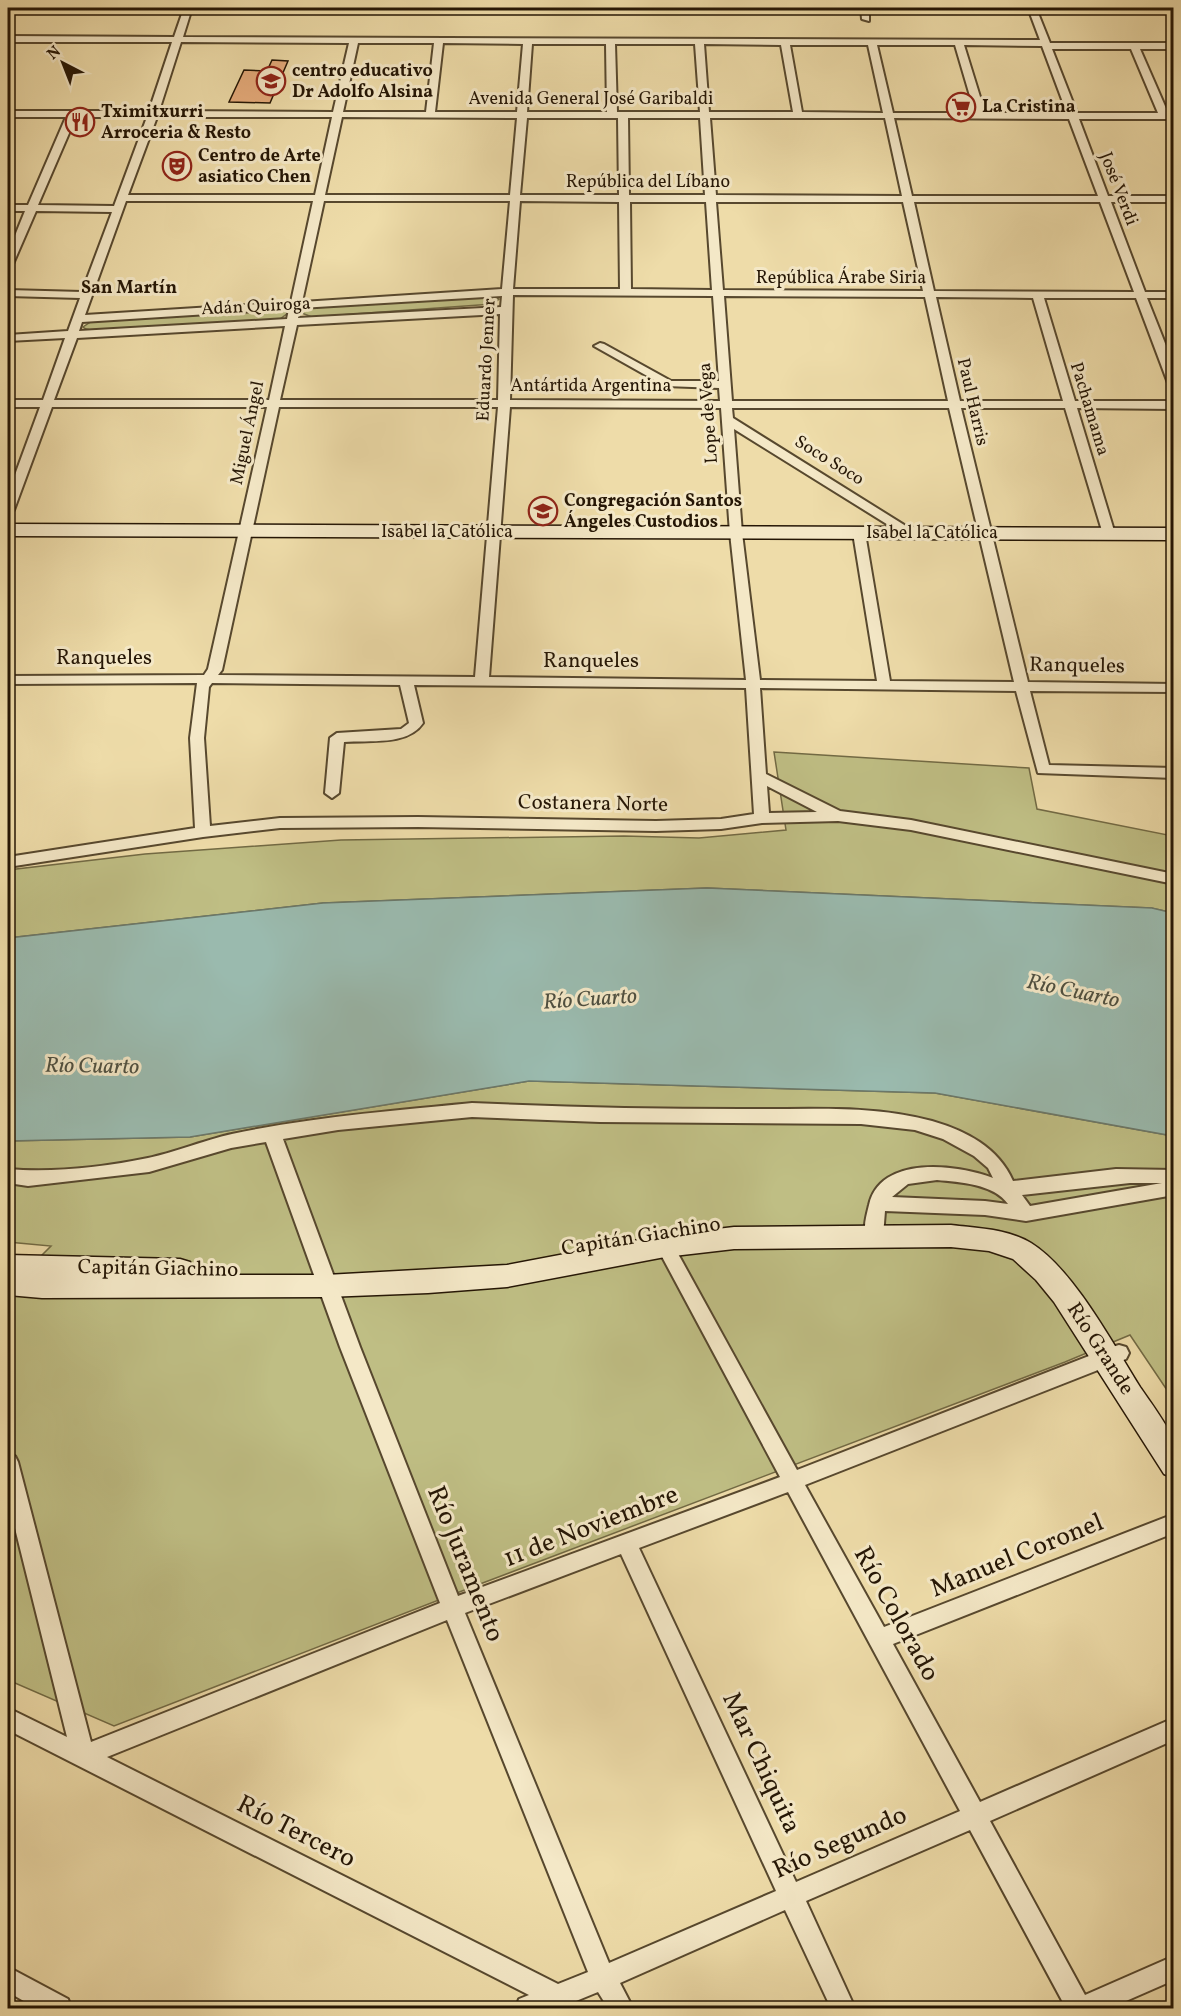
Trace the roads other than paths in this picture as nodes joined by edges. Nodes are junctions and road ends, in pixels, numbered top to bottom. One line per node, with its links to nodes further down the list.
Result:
1 (188, 8): 6 (street)
2 (865, 8): 4 (street)
3 (1032, 8): 15 (street, José Verdi)
4 (866, 19)
5 (8, 39): 6 (street)
6 (177, 40): 7 (street); 20 (street)
7 (354, 40): 8 (street); 21 (street, Miguel Ángel)
8 (439, 41): 9 (street); 22 (street)
9 (528, 41): 10 (street); 23 (street, Eduardo Jenner)
10 (610, 41): 13 (street); 24 (street)
11 (785, 41): 12 (street); 13 (street); 26 (street)
12 (872, 41): 14 (street); 27 (street, Paul Harris)
13 (699, 42): 25 (street, Lope de Vega)
14 (958, 42): 15 (street); 28 (street)
15 (1045, 44): 16 (street); 29 (street, José Verdi)
16 (1134, 46): 17 (street); 30 (street)
17 (1173, 46)
18 (8, 114): 19 (street, Avenida General José Garibaldi)
19 (72, 114): 20 (street, Avenida General José Garibaldi); 40 (street)
20 (153, 114): 21 (street, Avenida General José Garibaldi); 38 (street)
21 (337, 115): 22 (street, Avenida General José Garibaldi); 32 (street, Miguel Ángel)
22 (430, 115): 23 (street, Avenida General José Garibaldi)
23 (520, 115): 24 (street, Avenida General José Garibaldi); 33 (street, Eduardo Jenner)
24 (618, 115): 25 (street, Avenida General José Garibaldi); 34 (street)
25 (705, 115): 26 (street, Avenida General José Garibaldi); 35 (street, Lope de Vega)
26 (798, 115): 27 (street, Avenida General José Garibaldi)
27 (888, 116): 28 (street, Avenida General José Garibaldi); 31 (street, Paul Harris)
28 (981, 116): 29 (street, Avenida General José Garibaldi)
29 (1073, 116): 30 (street, Avenida General José Garibaldi); 36 (street, José Verdi)
30 (1169, 116)
31 (907, 197): 35 (street, República del Líbano); 36 (street, República del Líbano); 46 (street, Paul Harris)
32 (319, 198): 33 (street, República del Líbano); 38 (street, República del Líbano); 51 (street, Miguel Ángel)
33 (515, 199): 34 (street, República del Líbano); 42 (street, Eduardo Jenner)
34 (625, 199): 35 (street, República del Líbano); 44 (street)
35 (711, 199): 45 (street, Lope de Vega)
36 (1104, 199): 37 (street, República del Líbano); 48 (street, José Verdi)
37 (1173, 199)
38 (120, 203): 40 (street, República del Líbano); 49 (street)
39 (8, 208): 40 (street, República del Líbano)
40 (31, 208): 41 (street)
41 (8, 264)
42 (509, 292): 44 (street, República Árabe Siria); 51 (street, Adán Quiroga); 52 (street, Eduardo Jenner)
43 (8, 293): 49 (street)
44 (627, 294): 45 (street, República Árabe Siria)
45 (718, 294): 46 (street, República Árabe Siria); 59 (street, Lope de Vega)
46 (929, 294): 47 (street, República Árabe Siria); 65 (street, Paul Harris)
47 (1036, 294): 48 (street, República Árabe Siria); 66 (street, Pachamama)
48 (1140, 294): 50 (street, República Árabe Siria); 58 (street, José Verdi)
49 (85, 295): 53 (street)
50 (1173, 295)
51 (295, 305): 53 (street, Adán Quiroga); 54 (street, Miguel Ángel)
52 (506, 310): 54 (street, Adán Quiroga); 63 (street, Eduardo Jenner)
53 (76, 320): 55 (street)
54 (291, 323): 55 (street, Adán Quiroga); 62 (street, Miguel Ángel)
55 (71, 334): 56 (street, Adán Quiroga); 61 (street)
56 (8, 338)
57 (600, 346): 59 (street)
58 (1173, 383)
59 (725, 386): 64 (street, Lope de Vega)
60 (8, 403): 61 (street, Antártida Argentina)
61 (48, 403): 62 (street, Antártida Argentina); 69 (street)
62 (273, 403): 63 (street, Antártida Argentina); 71 (street, Miguel Ángel)
63 (504, 404): 64 (street, Antártida Argentina); 72 (street, Eduardo Jenner)
64 (726, 404): 65 (street, Antártida Argentina); 68 (street, Lope de Vega)
65 (954, 405): 66 (street, Antártida Argentina); 76 (street, Paul Harris)
66 (1069, 405): 67 (street, Antártida Argentina); 77 (street, Pachamama)
67 (1173, 405)
68 (728, 420): 73 (street, Lope de Vega); 75 (street, Soco Soco)
69 (8, 510)
70 (8, 530): 71 (main road, Isabel la Católica)
71 (245, 531): 72 (main road, Isabel la Católica); 79 (street, Miguel Ángel)
72 (493, 532): 73 (main road, Isabel la Católica); 82 (street, Eduardo Jenner)
73 (736, 533): 74 (main road, Isabel la Católica); 83 (street, Lope de Vega)
74 (859, 533): 75 (main road, Isabel la Católica); 84 (street)
75 (911, 533): 76 (main road, Isabel la Católica)
76 (984, 534): 77 (main road, Isabel la Católica); 85 (street, Paul Harris)
77 (1109, 534): 78 (main road, Isabel la Católica)
78 (1173, 534)
79 (207, 679): 80 (street, Ranqueles); 81 (street, Ranqueles); 92 (street, Miguel Ángel)
80 (8, 680)
81 (406, 681): 82 (street, Ranqueles); 89 (street)
82 (482, 681): 83 (street, Ranqueles)
83 (753, 683): 84 (street, Ranqueles); 88 (street, Lope de Vega)
84 (884, 684): 85 (street, Ranqueles)
85 (1020, 687): 86 (street, Ranqueles); 87 (street, Paul Harris)
86 (1173, 688)
87 (1173, 773)
88 (759, 776): 90 (street); 91 (street, Lope de Vega)
89 (332, 793)
90 (838, 816): 91 (street, Costanera Norte); 94 (street, Costanera Norte)
91 (762, 818): 92 (street, Costanera Norte)
92 (203, 832): 93 (street, Costanera Norte)
93 (8, 862)
94 (1173, 879)
95 (272, 1134): 96 (street); 98 (street); 105 (street, Río Juramento)
96 (8, 1176)
97 (1173, 1178): 98 (street)
98 (1008, 1188): 100 (street); 101 (street)
99 (1173, 1188): 100 (street)
100 (1026, 1214): 101 (street)
101 (875, 1221): 102 (main road, Capitán Giachino); 103 (main road, Capitán Giachino); 105 (main road, Capitán Giachino); 107 (main road, Capitán Giachino)
102 (665, 1245): 105 (main road, Capitán Giachino); 111 (street, Río Colorado)
103 (1012, 1246): 107 (main road, Río Grande)
104 (8, 1266): 105 (main road, Capitán Giachino)
105 (323, 1279): 106 (main road, Capitán Giachino); 114 (street, Río Juramento)
106 (8, 1284)
107 (1113, 1355): 108 (main road, Capitán Giachino); 110 (main road, Río Grande); 111 (street, 11 de Noviembre)
108 (1173, 1436)
109 (8, 1462): 118 (street)
110 (1173, 1465)
111 (792, 1481): 113 (street, 11 de Noviembre); 115 (street, Río Colorado)
112 (1173, 1523): 115 (street, Manuel Coronel)
113 (626, 1542): 114 (street, 11 de Noviembre); 120 (street, Mar Chiquita)
114 (453, 1608): 118 (street, 11 de Noviembre); 122 (street, Río Juramento)
115 (880, 1639): 119 (street, Río Colorado)
116 (8, 1719): 118 (street, Río Tercero)
117 (1173, 1729): 119 (street, Río Segundo)
118 (83, 1756): 124 (street, Río Tercero)
119 (973, 1815): 120 (street, Río Segundo); 129 (street, Río Colorado)
120 (792, 1896): 122 (street, Río Segundo); 128 (street, Mar Chiquita)
121 (1173, 1968): 129 (street)
122 (603, 1978): 124 (street, Río Segundo); 127 (street, Río Juramento)
123 (8, 1979): 125 (street)
124 (558, 1997): 126 (street, Río Segundo)
125 (58, 2008)
126 (528, 2008)
127 (621, 2008)
128 (843, 2008)
129 (1081, 2008)

